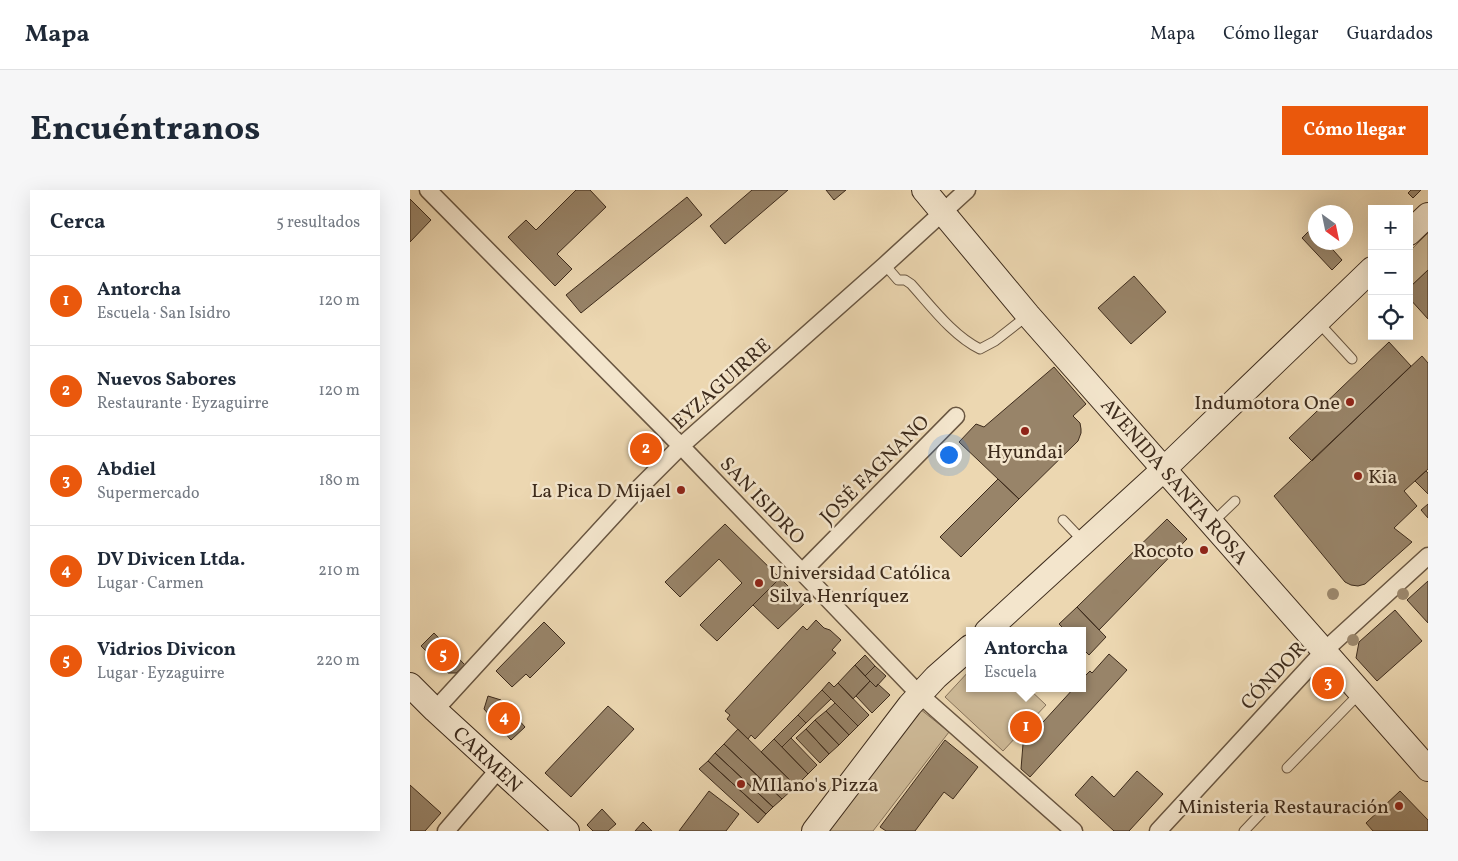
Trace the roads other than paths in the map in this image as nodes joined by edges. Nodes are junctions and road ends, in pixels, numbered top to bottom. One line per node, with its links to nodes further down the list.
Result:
1 (428, 190): 13 (street, SAN ISIDRO)
2 (924, 190): 4 (main road, AVENIDA SANTA ROSA)
3 (967, 190): 4 (street, EYZAGUIRRE)
4 (943, 212): 7 (street, EYZAGUIRRE); 9 (main road, AVENIDA SANTA ROSA)
5 (1428, 215): 6 (main road)
6 (1413, 229)
7 (885, 265): 9 (lane); 13 (street, EYZAGUIRRE)
8 (1368, 273): 10 (main road)
9 (1028, 315): 14 (main road, AVENIDA SANTA ROSA)
10 (1317, 322): 11 (lane); 14 (main road)
11 (1352, 359)
12 (956, 416): 20 (street, JOSÉ FAGNANO)
13 (681, 446): 20 (street, SAN ISIDRO); 27 (street, EYZAGUIRRE)
14 (1164, 469): 17 (main road, AVENIDA SANTA ROSA); 18 (main road)
15 (1235, 501): 17 (lane)
16 (1063, 520): 18 (lane)
17 (1212, 523): 23 (main road, AVENIDA SANTA ROSA)
18 (1084, 542): 21 (main road)
19 (1428, 556): 23 (street, CÓNDOR)
20 (802, 572): 26 (street, SAN ISIDRO)
21 (991, 627)
22 (966, 651): 26 (main road)
23 (1324, 651): 25 (main road, AVENIDA SANTA ROSA); 36 (street, CÓNDOR)
24 (410, 685): 27 (main road, CARMEN)
25 (1361, 692): 28 (lane); 30 (main road, AVENIDA SANTA ROSA)
26 (919, 694): 34 (main road); 35 (street, SAN ISIDRO)
27 (435, 710): 29 (main road, CARMEN)
28 (1288, 768)
29 (500, 769): 32 (street); 33 (main road, CARMEN)
30 (1428, 770)
31 (1264, 810): 37 (lane)
32 (446, 831)
33 (567, 831)
34 (814, 831)
35 (1074, 831)
36 (1158, 831)
37 (1244, 831)

